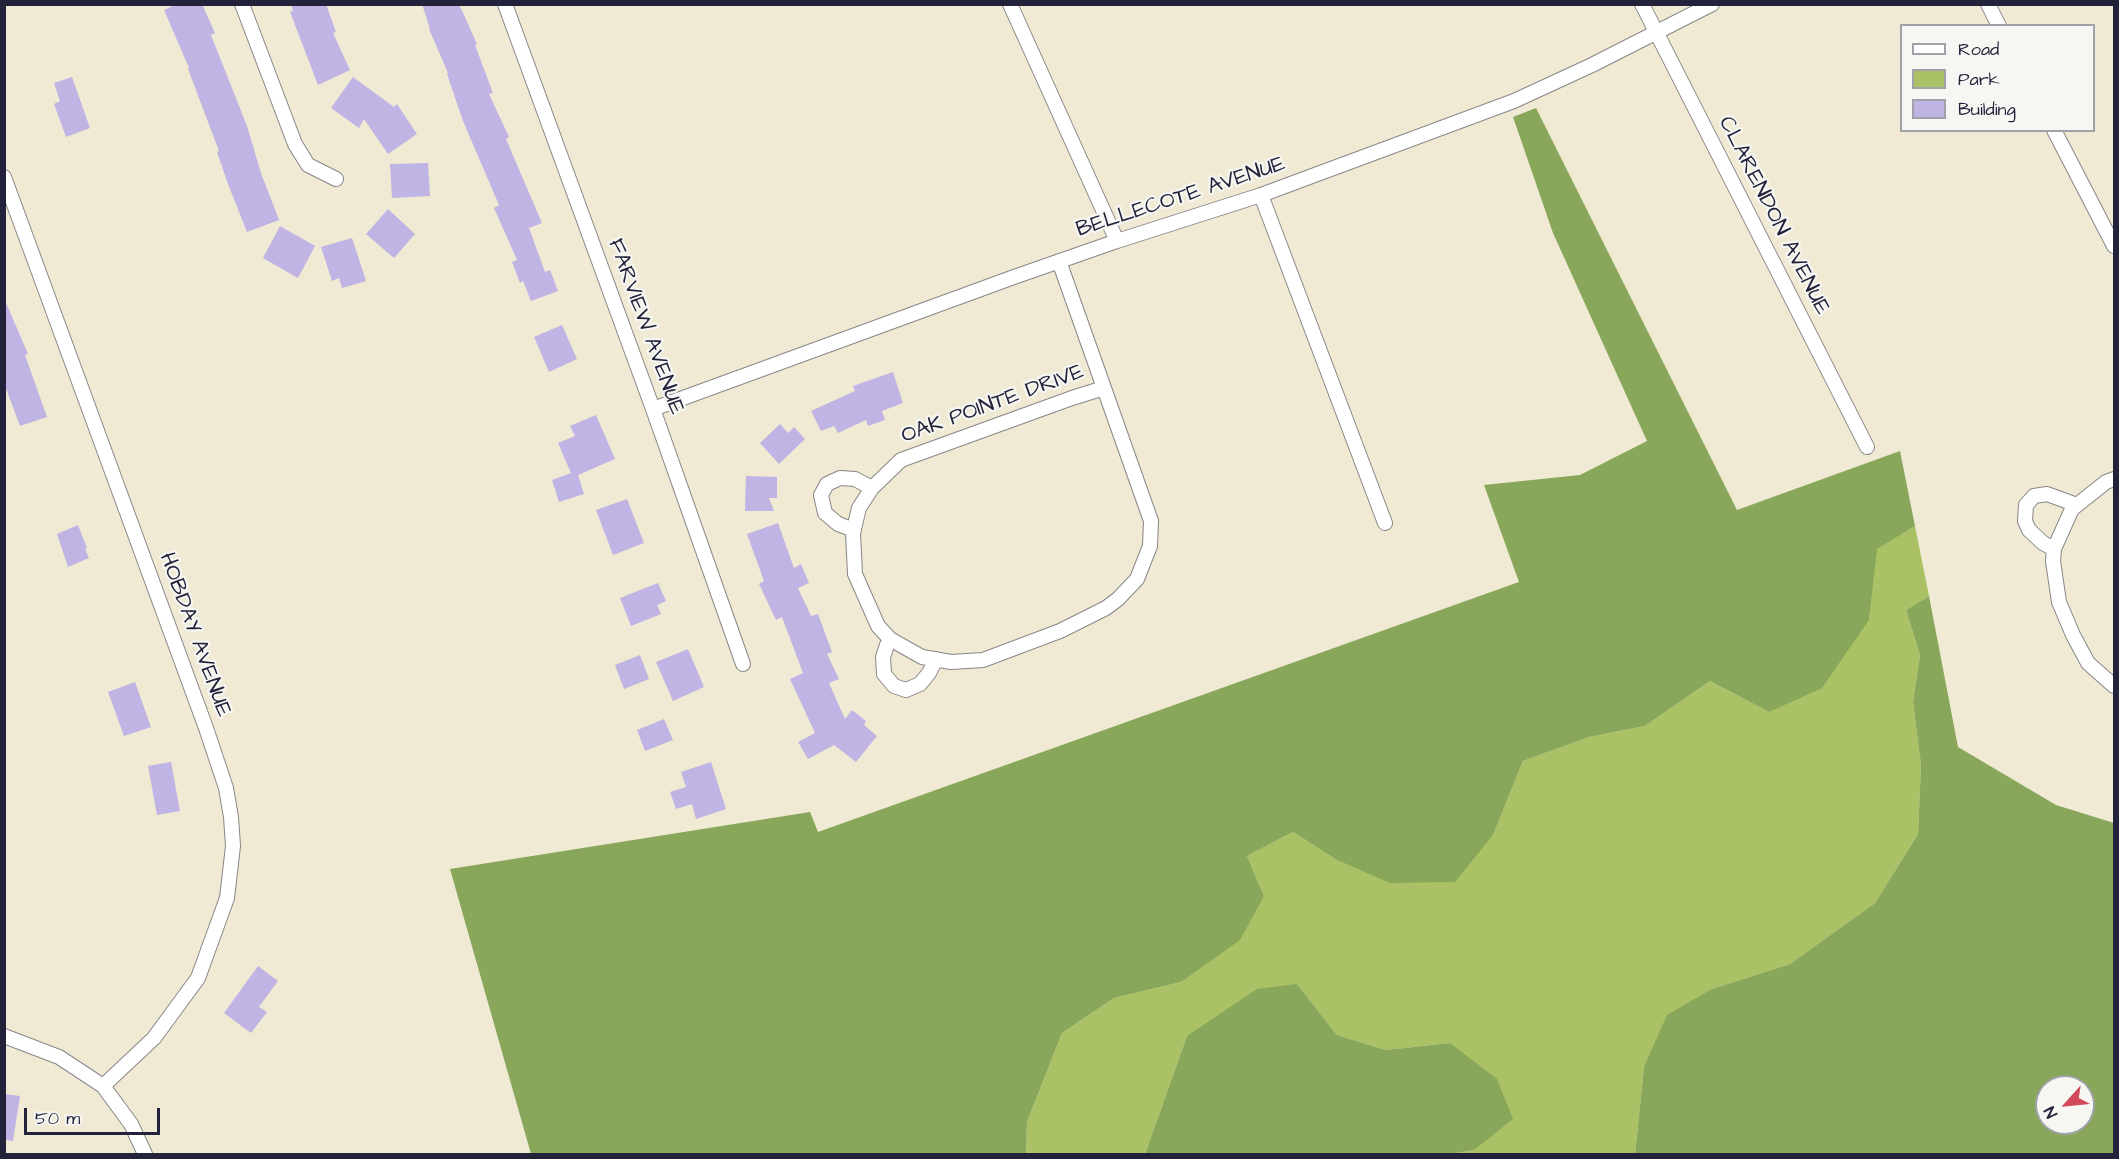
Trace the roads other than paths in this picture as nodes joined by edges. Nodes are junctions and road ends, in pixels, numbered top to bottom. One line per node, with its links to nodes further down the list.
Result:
1 (242, 4): 11 (street)
2 (505, 4): 17 (street, FARVIEW AVENUE)
3 (1011, 4): 13 (street)
4 (1642, 4): 8 (street, CLARENDON AVENUE)
5 (1712, 4): 8 (street, BELLECOTE AVENUE)
6 (1988, 4): 7 (street)
7 (1998, 24)
8 (1656, 33): 12 (street, BELLECOTE AVENUE); 18 (street, CLARENDON AVENUE)
9 (2055, 132): 14 (street)
10 (4, 177): 30 (street, HOBDAY AVENUE)
11 (336, 179)
12 (1261, 195): 13 (street, BELLECOTE AVENUE); 22 (street)
13 (1117, 241): 15 (street, BELLECOTE AVENUE)
14 (2115, 246)
15 (1059, 261): 16 (street, OAK POINTE DRIVE); 17 (street, BELLECOTE AVENUE)
16 (1104, 388): 20 (street, OAK POINTE DRIVE); 26 (street, OAK POINTE DRIVE)
17 (653, 409): 27 (street, FARVIEW AVENUE)
18 (1868, 447)
19 (2115, 479): 21 (street)
20 (872, 488): 23 (street, OAK POINTE DRIVE); 23 (street)
21 (2077, 505): 24 (street); 24 (street)
22 (1384, 523)
23 (854, 530): 25 (street, OAK POINTE DRIVE)
24 (2054, 549): 28 (street)
25 (892, 640): 26 (street, OAK POINTE DRIVE); 26 (street)
26 (936, 659)
27 (743, 664)
28 (2115, 686)
29 (4, 1036): 30 (street)
30 (103, 1086): 31 (street)
31 (145, 1155)

